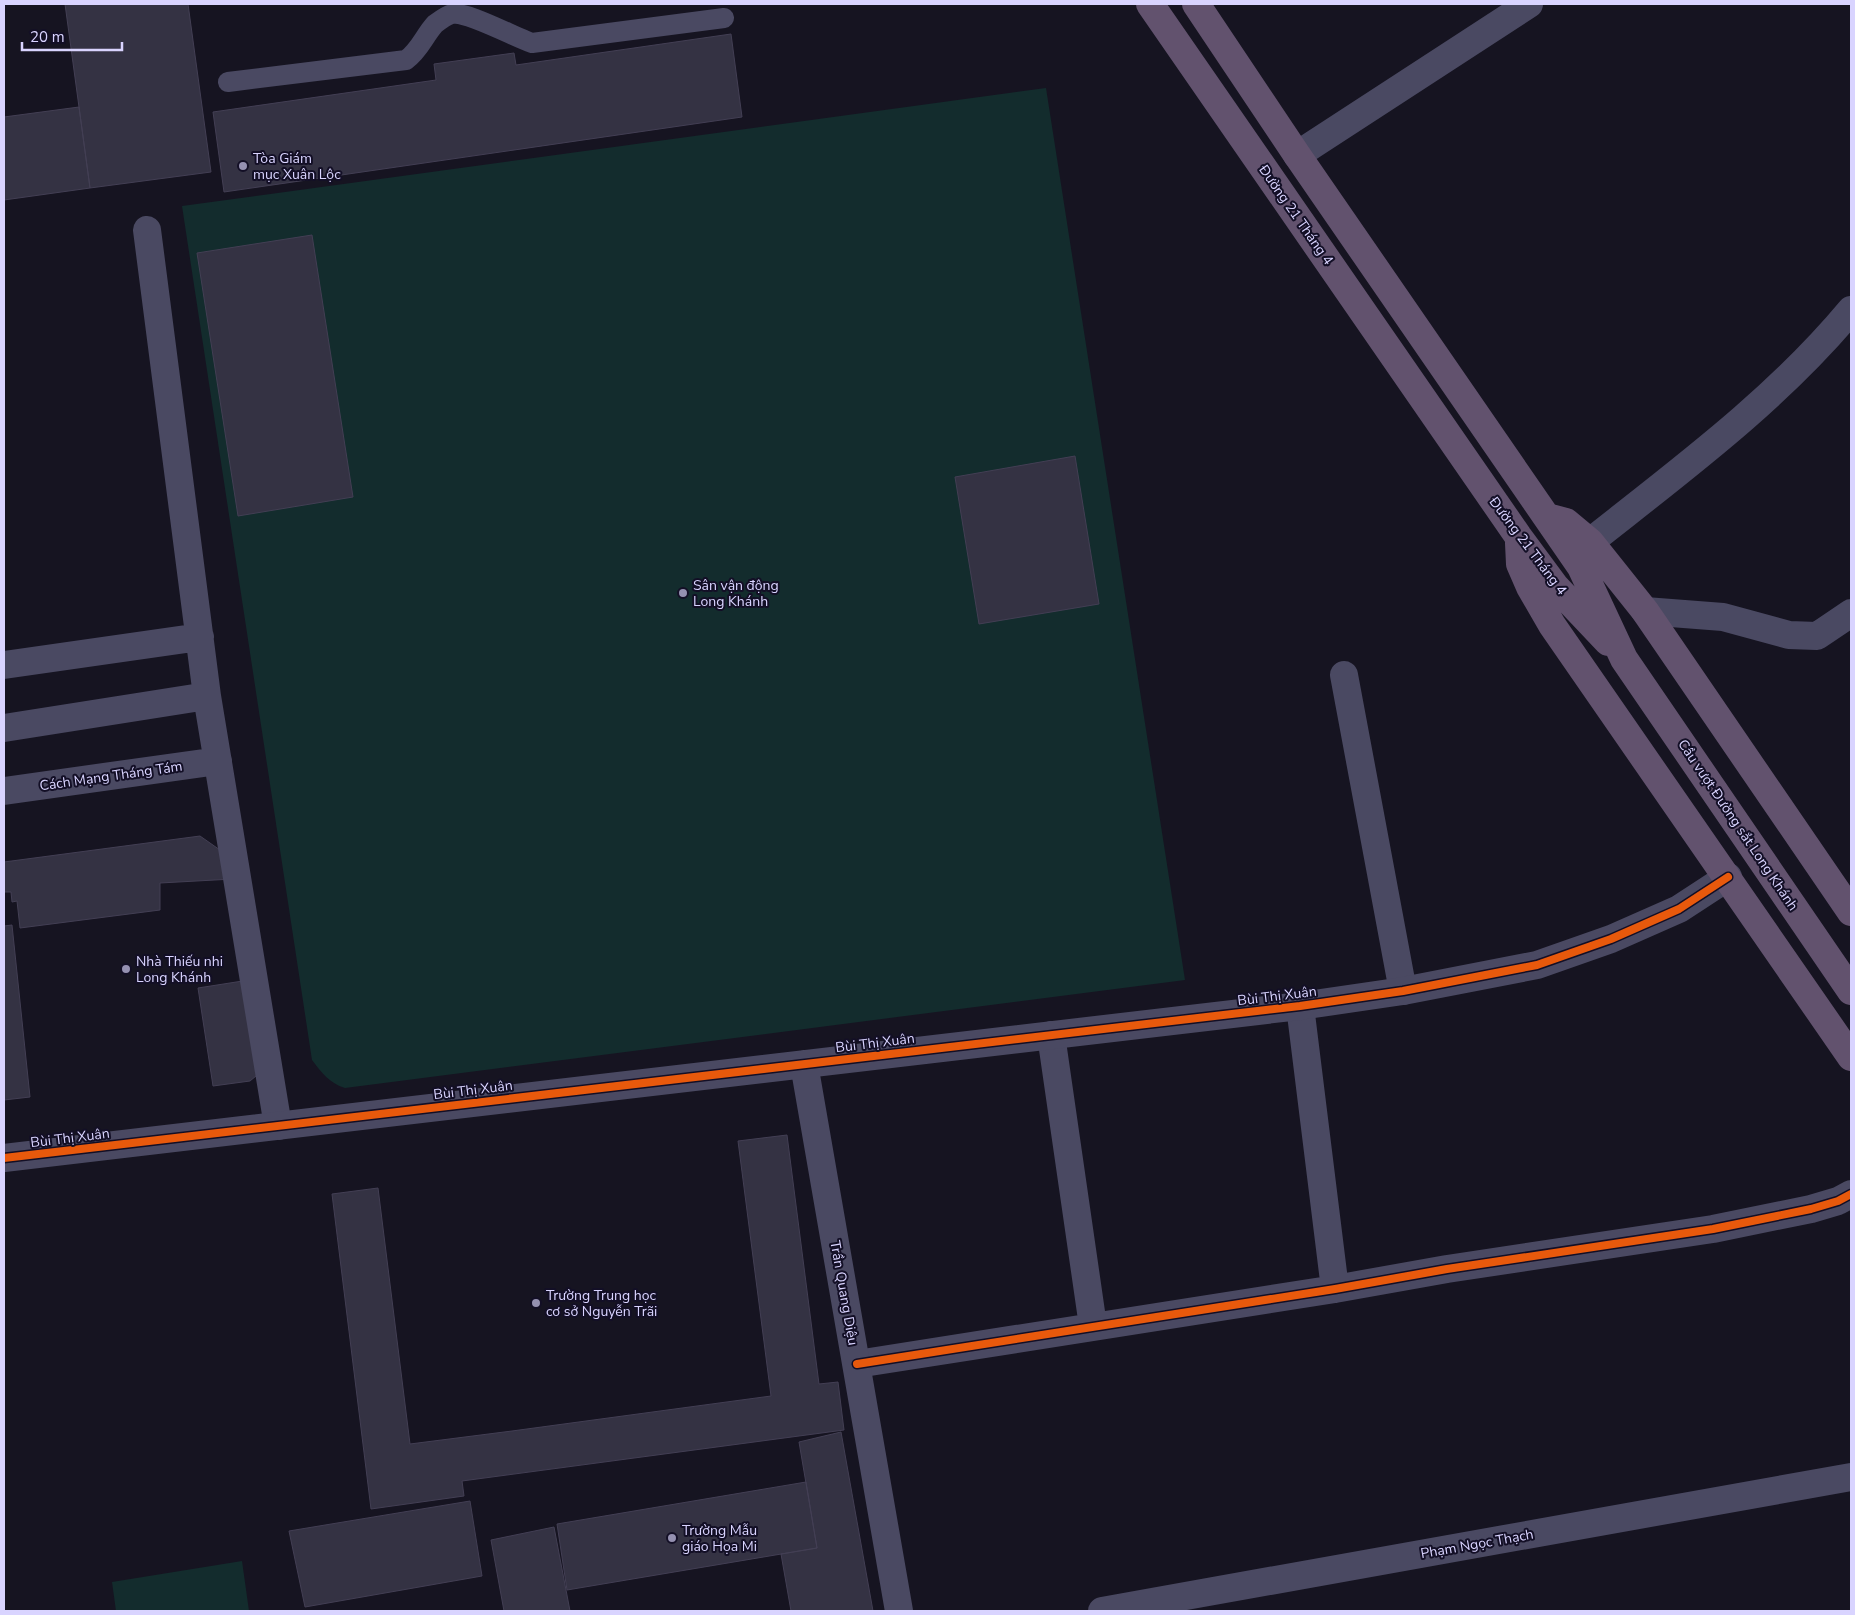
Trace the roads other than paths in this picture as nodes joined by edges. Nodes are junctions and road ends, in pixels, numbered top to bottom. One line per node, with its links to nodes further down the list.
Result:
1 (1150, 4): 11 (highway, Đường 21 Tháng 4)
2 (1196, 4): 7 (highway, Đường 21 Tháng 4)
3 (1529, 4): 7 (street)
4 (452, 9): 5 (lane); 6 (lane)
5 (724, 18)
6 (228, 82)
7 (1297, 155): 10 (highway, Đường 21 Tháng 4)
8 (147, 230): 15 (street)
9 (1851, 310): 12 (street)
10 (1545, 516): 12 (highway); 16 (highway, Đường 21 Tháng 4)
11 (1518, 536): 16 (highway, Đường 21 Tháng 4); 23 (highway)
12 (1590, 542): 13 (highway)
13 (1645, 610): 14 (street); 24 (highway)
14 (1851, 613)
15 (200, 637): 17 (street); 19 (street)
16 (1624, 659): 26 (highway, Cầu vượt Đường sắt Long Khánh)
17 (4, 665)
18 (1344, 674): 25 (street)
19 (207, 696): 20 (street); 21 (street)
20 (4, 728)
21 (218, 762): 22 (street, Cách Mạng Tháng Tám); 31 (street)
22 (4, 791)
23 (1728, 877): 25 (street, Bùi Thị Xuân); 29 (highway)
24 (1847, 896)
25 (1403, 991): 27 (street, Bùi Thị Xuân)
26 (1851, 991)
27 (1300, 1006): 28 (street, Bùi Thị Xuân); 34 (street)
28 (1051, 1035): 30 (street, Bùi Thị Xuân); 35 (street)
29 (1851, 1058)
30 (804, 1064): 31 (street, Bùi Thị Xuân); 36 (street, Trần Quang Diệu)
31 (278, 1126): 32 (street, Bùi Thị Xuân)
32 (4, 1158)
33 (1851, 1194): 34 (street)
34 (1335, 1289): 35 (street)
35 (1093, 1326): 36 (street)
36 (857, 1364): 38 (street, Trần Quang Diệu)
37 (1851, 1477): 39 (street, Phạm Ngọc Thạch)
38 (899, 1611)
39 (1102, 1611)

